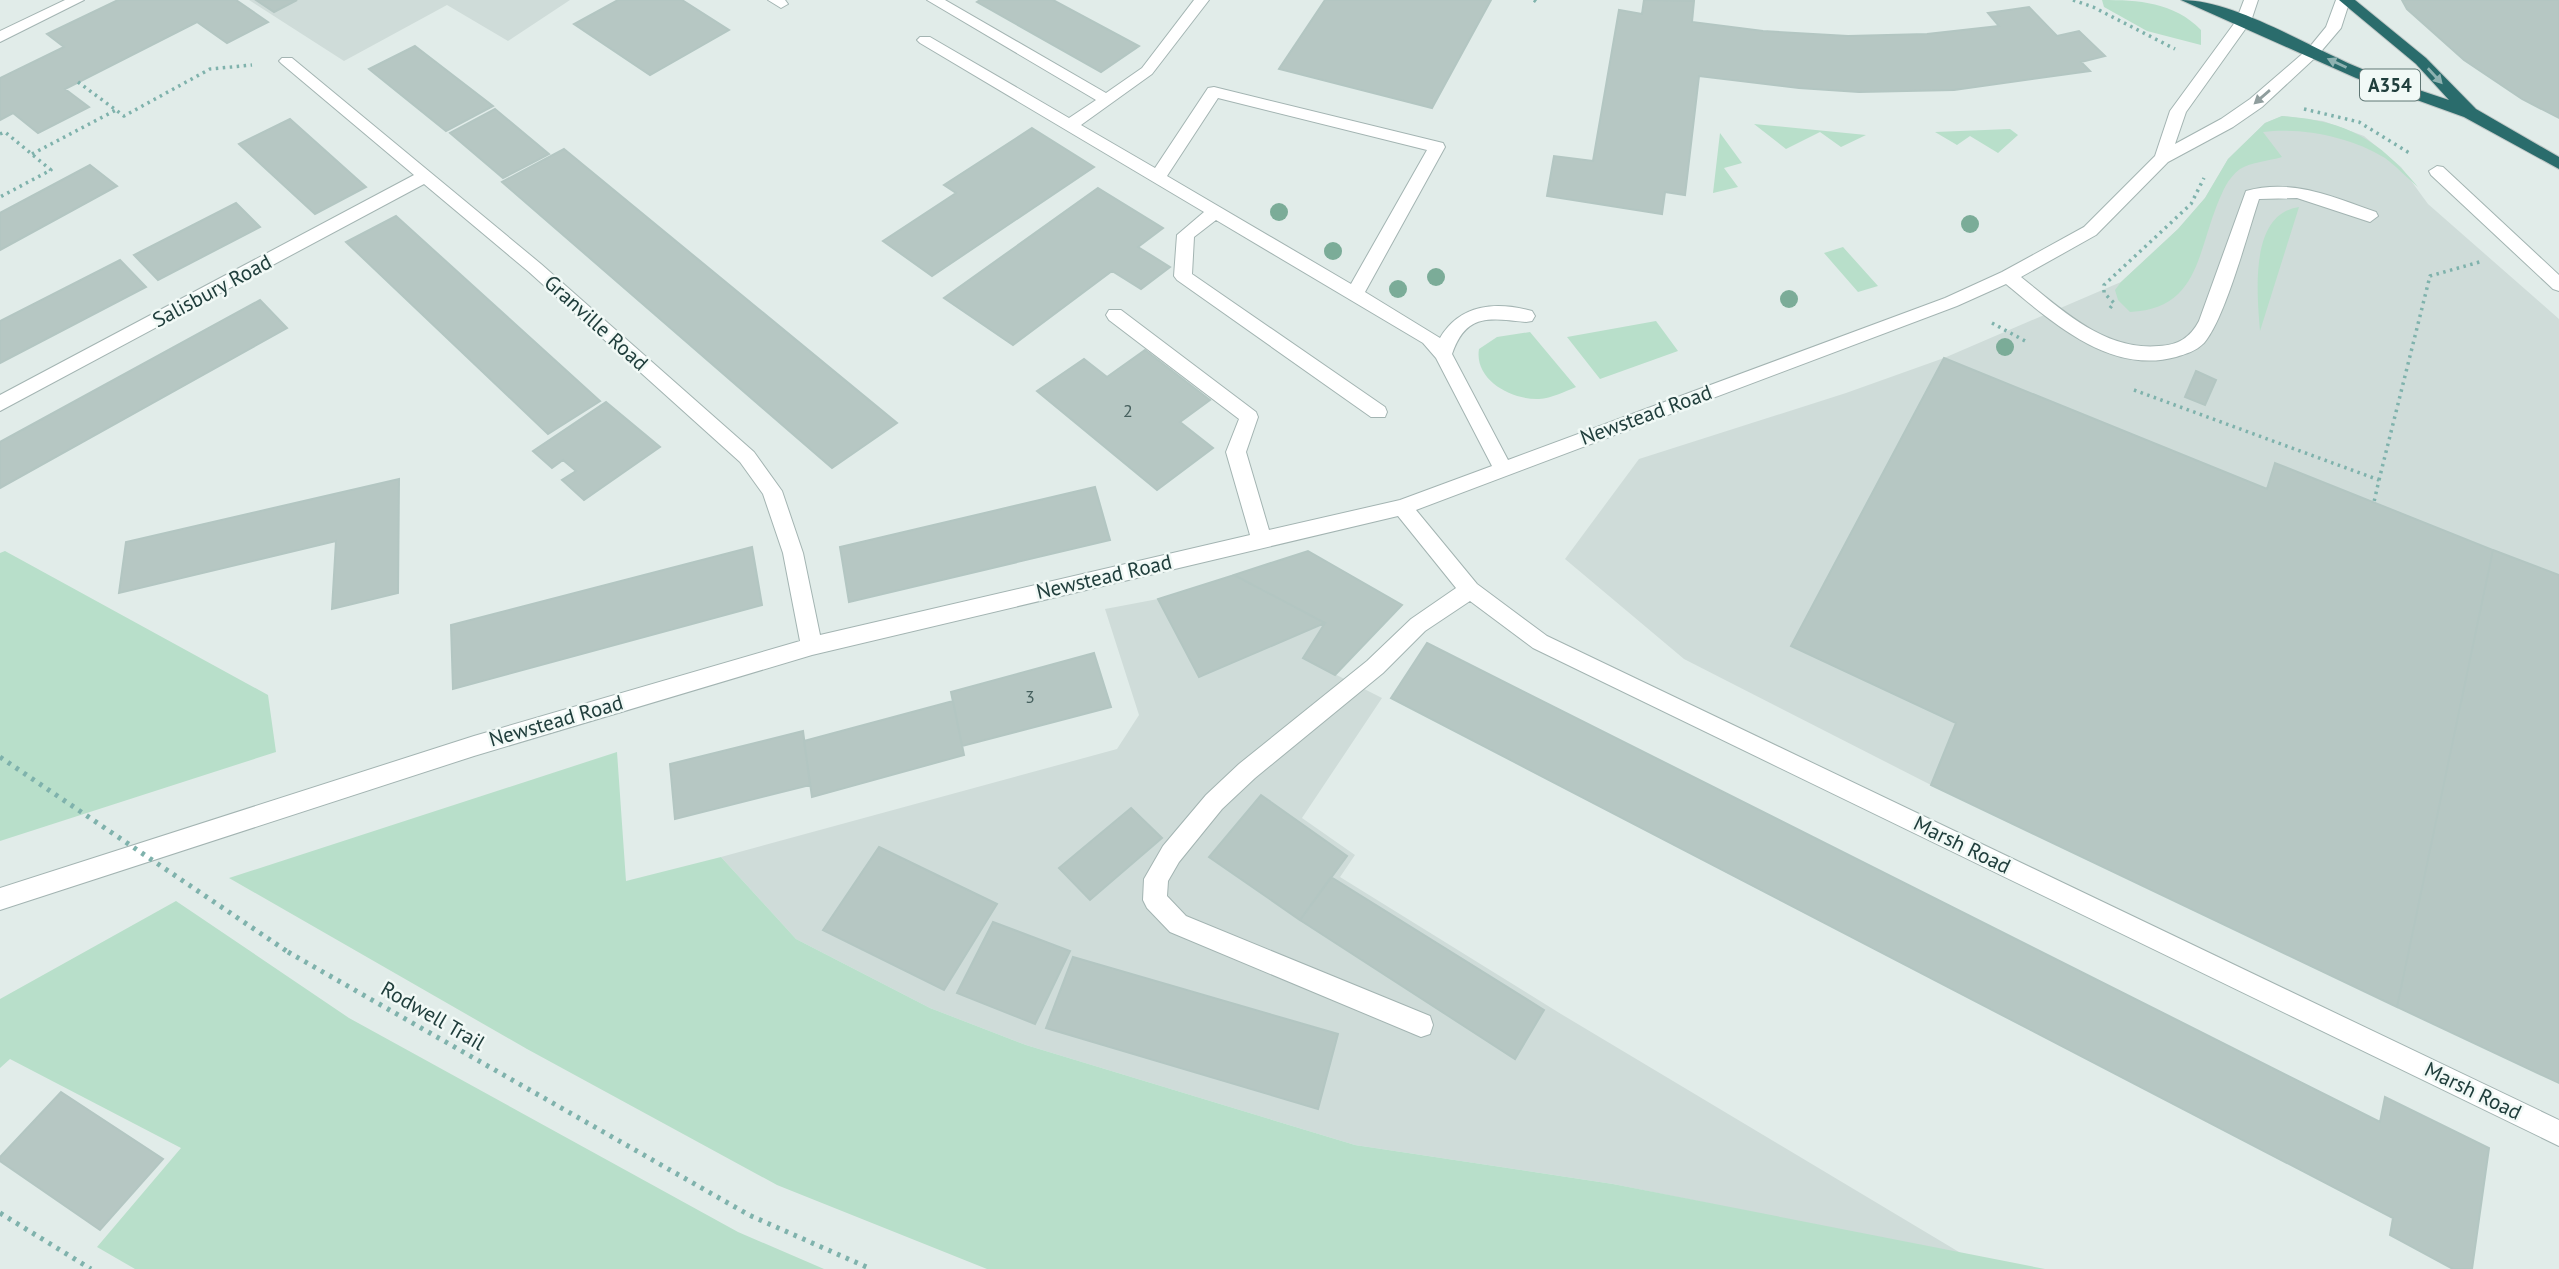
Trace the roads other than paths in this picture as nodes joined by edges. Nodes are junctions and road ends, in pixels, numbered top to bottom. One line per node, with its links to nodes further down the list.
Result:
1 (77, 0): 8 (street)
2 (934, 0): 12 (street)
3 (1202, 0): 12 (street)
4 (2188, 0): 7 (highway, A354)
5 (2251, 0): 7 (street, Newstead Road)
6 (2345, 0): 10 (street, Newstead Road); 13 (highway, A354, one-way to 13)
7 (2243, 21): 10 (highway, A354); 15 (street, Newstead Road)
8 (0, 37)
9 (925, 40): 14 (street)
10 (2313, 52): 13 (highway, A354, one-way to 10); 15 (street, Newstead Road, one-way to 15)
11 (287, 61): 18 (street, Granville Road)
12 (1107, 100): 14 (street)
13 (2470, 113): 16 (highway, A354)
14 (1069, 126): 19 (street)
15 (2162, 158): 22 (street, Newstead Road)
16 (2559, 164)
17 (2437, 171): 23 (street)
18 (424, 177): 28 (street, Salisbury Road); 34 (street, Granville Road)
19 (1156, 179): 20 (street); 24 (street)
20 (1215, 212): 24 (street); 29 (street)
21 (2370, 216): 22 (street)
22 (2008, 276): 30 (street, Newstead Road)
23 (2559, 285)
24 (1356, 293): 27 (street)
25 (1115, 315): 32 (street)
26 (1525, 316): 27 (street)
27 (1443, 354): 30 (street)
28 (0, 404)
29 (1378, 412)
30 (1503, 469): 31 (street, Newstead Road)
31 (1402, 507): 32 (street, Newstead Road); 33 (street, Marsh Road)
32 (1262, 540): 34 (street, Newstead Road)
33 (1470, 590): 36 (street); 37 (street, Marsh Road)
34 (812, 646): 35 (street, Newstead Road)
35 (0, 899)
36 (1421, 1025)
37 (2559, 1133)

